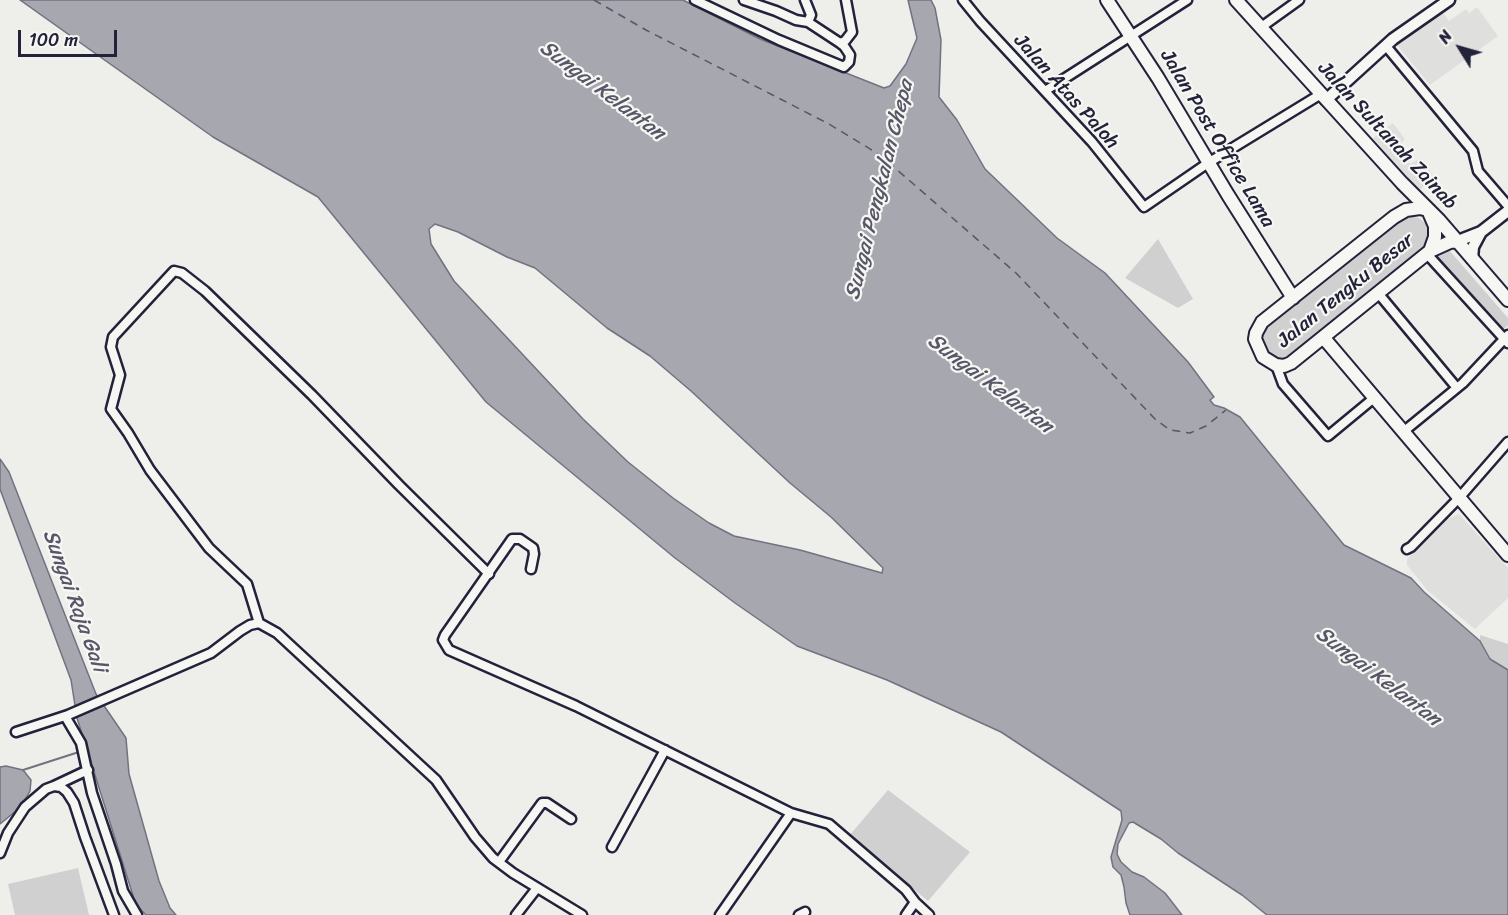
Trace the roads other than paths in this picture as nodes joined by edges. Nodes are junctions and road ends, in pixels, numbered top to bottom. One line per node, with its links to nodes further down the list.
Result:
1 (695, 0): 14 (street)
2 (744, 0): 11 (street)
3 (805, 0): 11 (street)
4 (846, 0): 14 (street)
5 (1107, 0): 13 (main road, Jalan Post Office Lama)
6 (1187, 0): 13 (street)
7 (1236, 0): 12 (main road, Jalan Sultanah Zainab)
8 (1299, 0): 12 (street)
9 (1449, 0): 15 (street)
10 (964, 1): 16 (street, Jalan Atas Paloh)
11 (808, 22): 14 (street)
12 (1260, 28): 17 (main road, Jalan Sultanah Zainab)
13 (1130, 36): 16 (street); 18 (main road, Jalan Post Office Lama)
14 (840, 43)
15 (1386, 46): 17 (street); 19 (street)
16 (1045, 91): 18 (street, Jalan Atas Paloh)
17 (1323, 97): 18 (street); 20 (main road, Jalan Sultanah Zainab)
18 (1208, 163): 27 (main road, Jalan Post Office Lama)
19 (1508, 206)
20 (1428, 210): 23 (main road, Jalan Sultanah Zainab); 24 (main road, Jalan Tengku Besar); 27 (main road, Jalan Tengku Besar)
21 (1508, 211): 22 (street)
22 (1481, 232): 23 (street); 25 (street)
23 (1458, 241): 24 (main road); 25 (main road, Jalan Sultanah Zainab)
24 (1429, 252): 26 (main road, Jalan Tengku Besar); 30 (street)
25 (1472, 259): 28 (main road, Jalan Sultanah Zainab)
26 (1378, 293): 29 (main road, Jalan Tengku Besar); 32 (street)
27 (1293, 298): 31 (main road, Jalan Tengku Besar)
28 (1508, 300)
29 (1323, 337): 31 (main road, Jalan Tengku Besar); 33 (main road)
30 (1507, 339): 32 (street)
31 (1278, 370): 33 (street)
32 (1456, 388): 34 (street)
33 (1374, 398): 34 (main road)
34 (1404, 432): 36 (main road)
35 (1508, 442): 36 (street)
36 (1459, 498): 37 (street); 38 (main road)
37 (1407, 549)
38 (1508, 555)
39 (531, 569): 40 (street)
40 (489, 574): 41 (street); 44 (street)
41 (259, 623): 42 (street); 52 (street)
42 (67, 716): 43 (street); 45 (street)
43 (16, 732)
44 (665, 750): 47 (street); 50 (street)
45 (88, 771): 46 (street); 56 (street)
46 (54, 786): 49 (street); 55 (street)
47 (791, 813): 54 (street); 59 (street)
48 (571, 819): 52 (street)
49 (4, 836): 51 (street)
50 (612, 847)
51 (0, 853)
52 (499, 862): 53 (street)
53 (537, 888): 57 (street); 58 (street)
54 (915, 903): 60 (street); 61 (street)
55 (114, 915)
56 (137, 915)
57 (516, 915)
58 (582, 915)
59 (720, 915)
60 (906, 915)
61 (929, 915)

